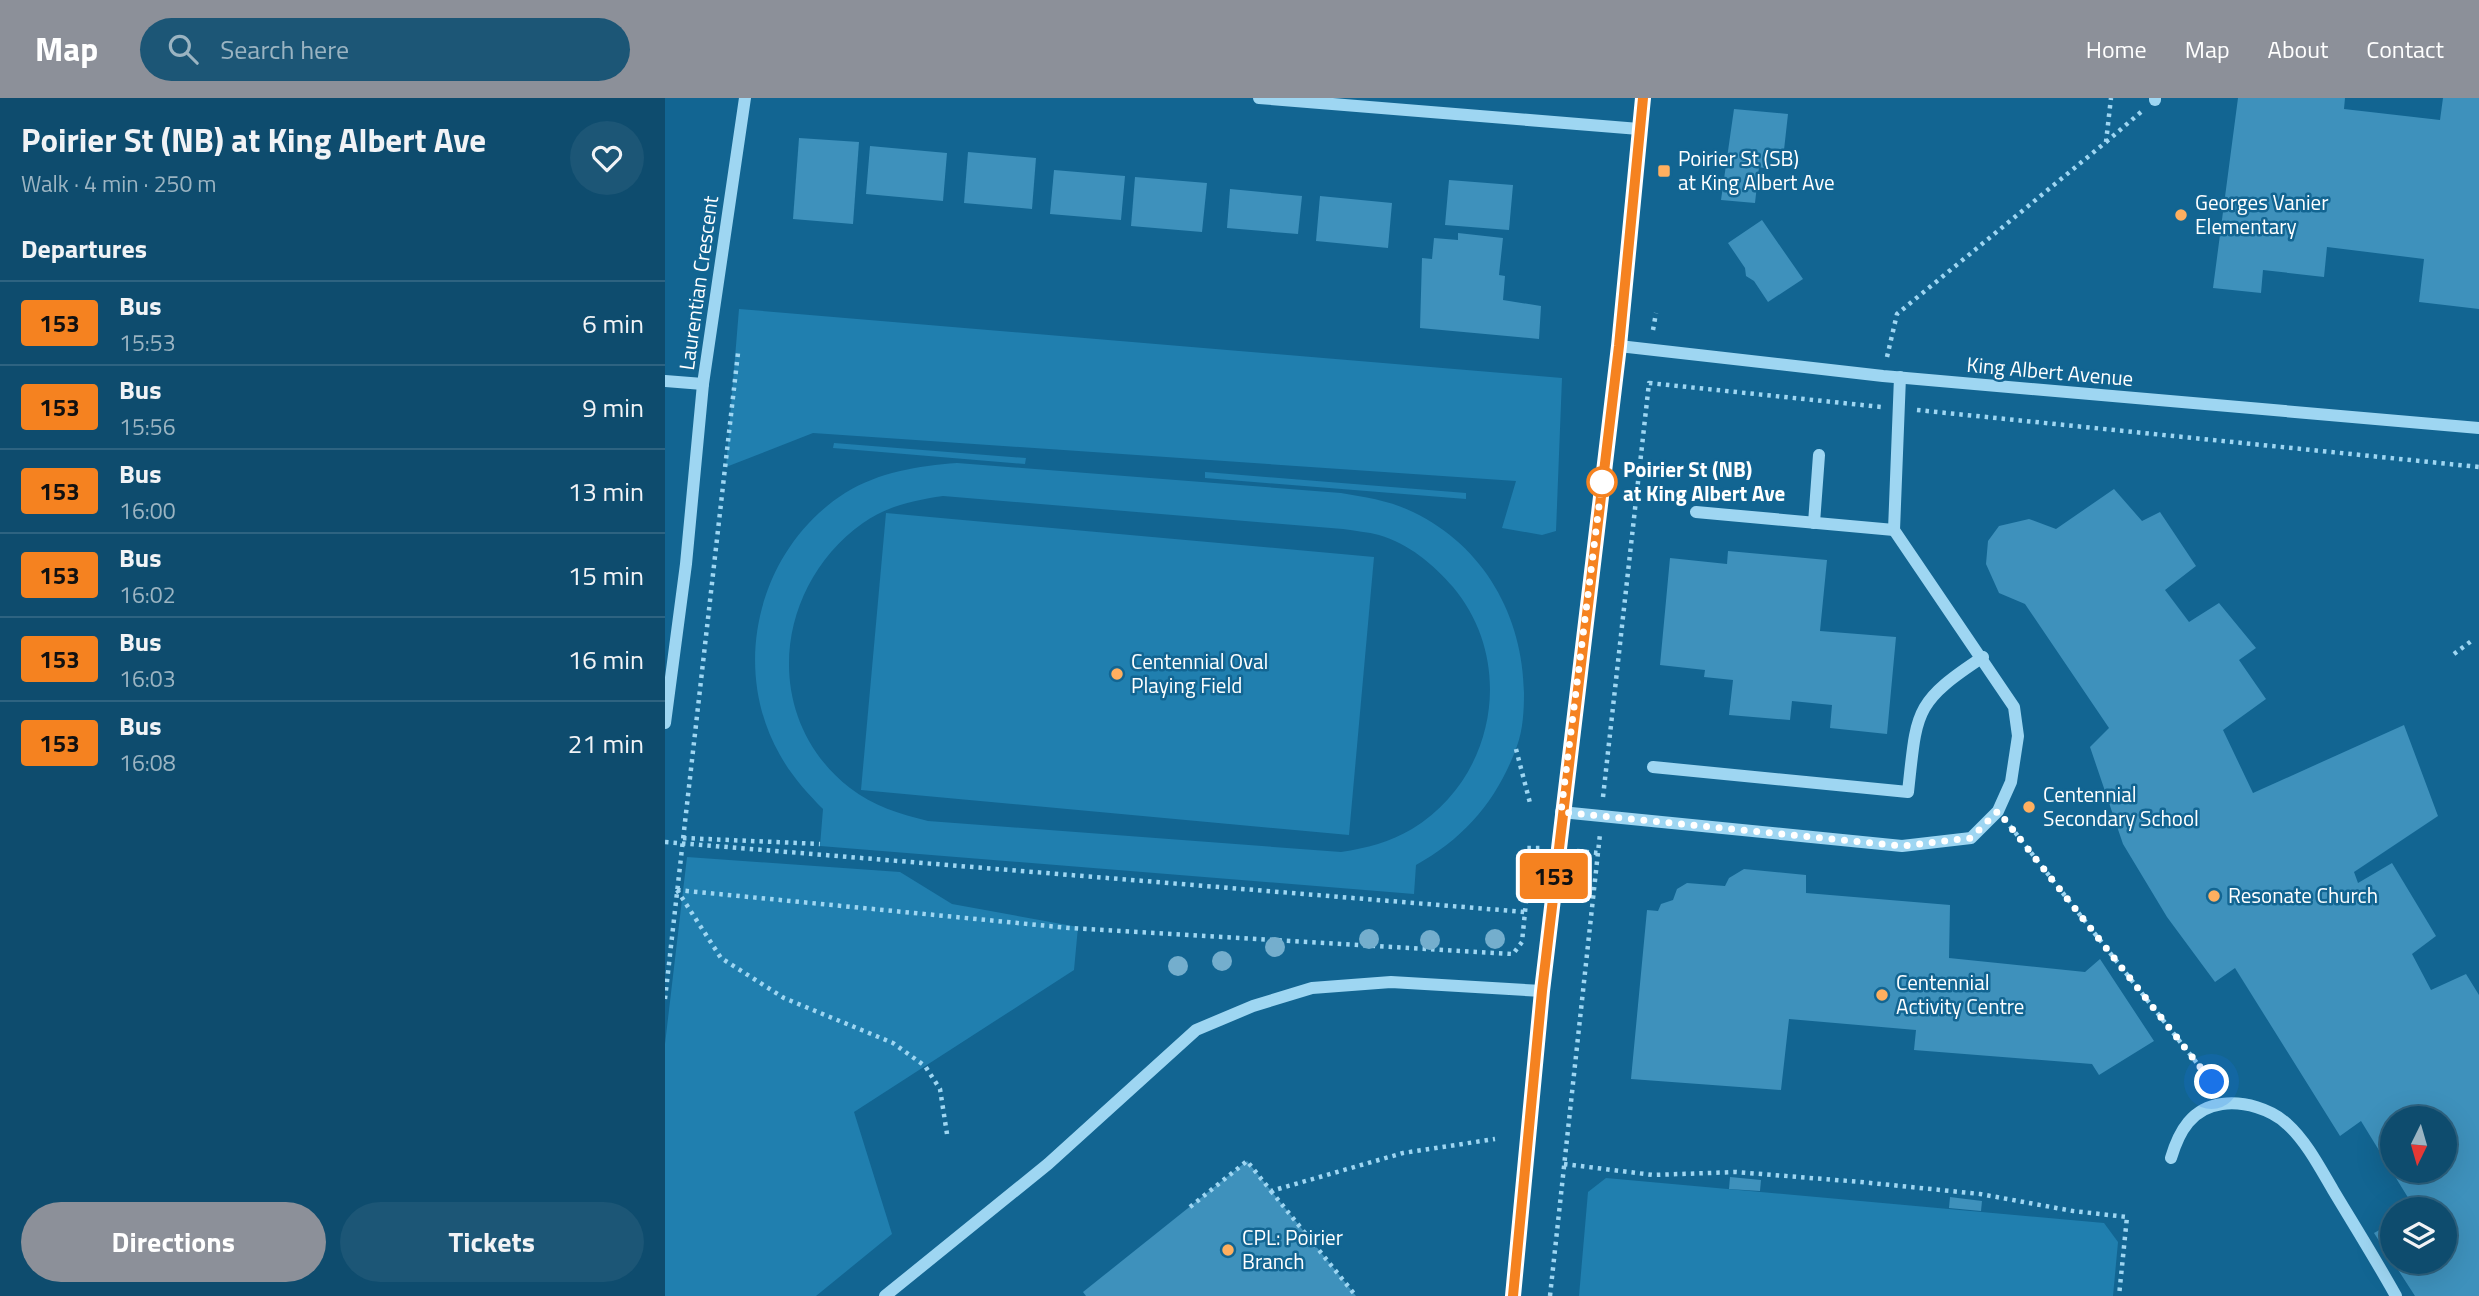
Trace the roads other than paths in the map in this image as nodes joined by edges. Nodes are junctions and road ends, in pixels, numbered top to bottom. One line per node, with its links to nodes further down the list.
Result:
1 (745, 98): 8 (street, Laurentian Crescent)
2 (1259, 98): 4 (street)
3 (1643, 98): 4 (street)
4 (1639, 129): 5 (street)
5 (1619, 346): 6 (street, King Albert Avenue); 17 (street)
6 (1900, 377): 9 (street, King Albert Avenue); 13 (street)
7 (665, 381): 8 (street)
8 (703, 384): 15 (street, Laurentian Crescent)
9 (2479, 428)
10 (1819, 455): 12 (street)
11 (1696, 512): 12 (street)
12 (1814, 523): 13 (street)
13 (1894, 530): 14 (street)
14 (1983, 657): 16 (street); 17 (street)
15 (665, 723)
16 (1653, 767)
17 (1561, 812): 18 (street)
18 (1542, 991): 20 (street); 21 (street)
19 (2171, 1158): 22 (street)
20 (885, 1296)
21 (1513, 1296)
22 (2396, 1296)

